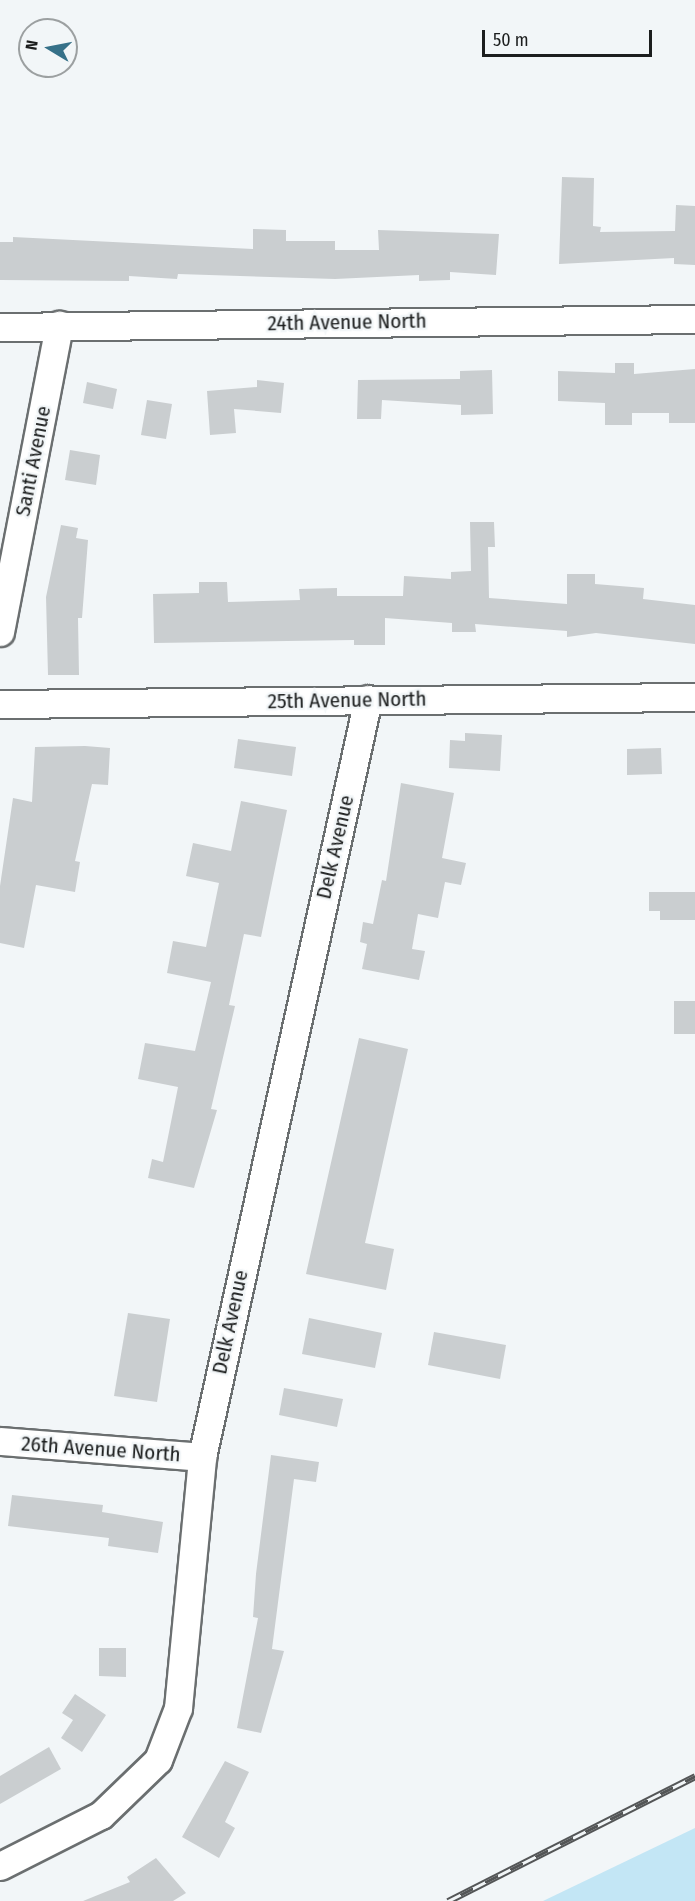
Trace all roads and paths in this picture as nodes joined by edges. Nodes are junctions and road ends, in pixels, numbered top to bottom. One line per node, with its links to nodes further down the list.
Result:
1 (695, 319): 2 (street, 24th Avenue North)
2 (59, 325): 3 (street, 24th Avenue North); 4 (street, Santi Avenue)
3 (0, 327)
4 (0, 632)
5 (695, 697): 6 (street, 25th Avenue North)
6 (368, 699): 7 (street, 25th Avenue North); 9 (street, Delk Avenue)
7 (0, 704)
8 (0, 1441): 9 (street, 26th Avenue North)
9 (202, 1457): 10 (street, Delk Avenue)
10 (0, 1866)

